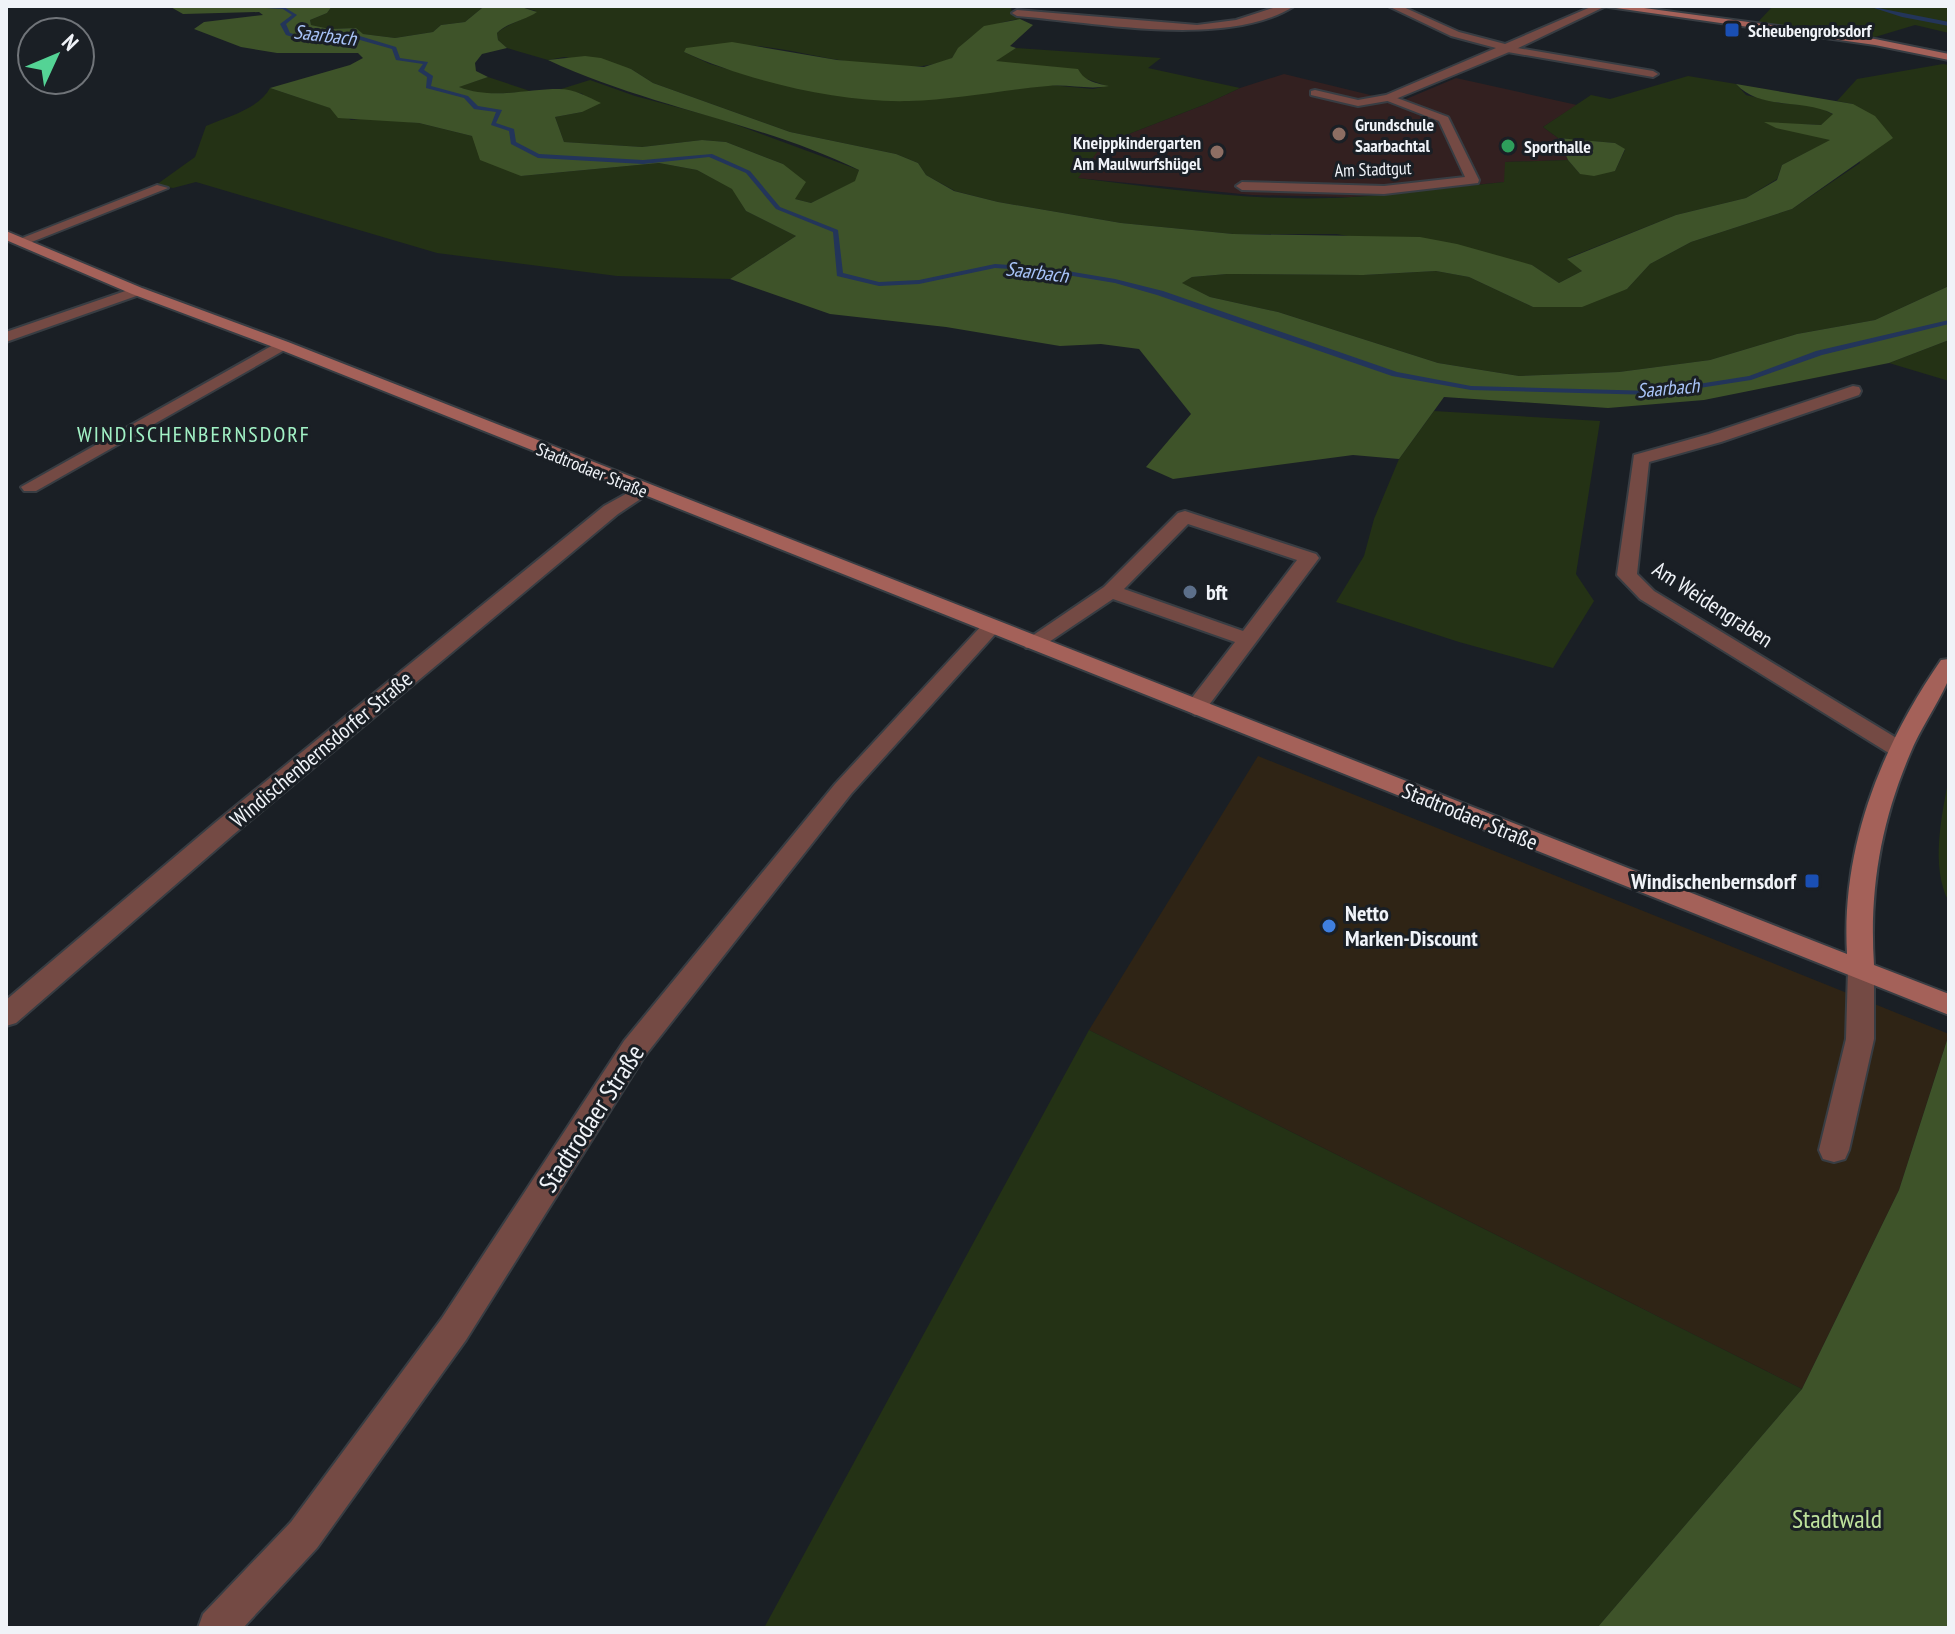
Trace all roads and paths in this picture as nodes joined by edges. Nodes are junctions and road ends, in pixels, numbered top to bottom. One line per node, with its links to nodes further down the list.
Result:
1 (1289, 6): 4 (street)
2 (1393, 6): 5 (street)
3 (1604, 6): 5 (street, Am Stadtgut); 6 (main road)
4 (1017, 13)
5 (1508, 49): 7 (street); 9 (street, Am Stadtgut)
6 (1949, 57)
7 (1653, 74)
8 (1315, 93): 9 (street, Am Stadtgut)
9 (1389, 98): 10 (street, Am Stadtgut)
10 (1242, 186)
11 (162, 188): 12 (street)
12 (13, 239): 13 (main road, Stadtrodaer Straße)
13 (137, 291): 14 (street); 15 (main road, Stadtrodaer Straße)
14 (6, 337)
15 (282, 345): 17 (street); 18 (main road, Stadtrodaer Straße)
16 (1853, 391): 25 (street, Am Weidengraben)
17 (30, 487)
18 (642, 490): 20 (main road, Stadtrodaer Straße); 28 (street, Windischenbernsdorfer Straße)
19 (1111, 591): 21 (street); 21 (street); 22 (street)
20 (991, 627): 22 (main road, Stadtrodaer Straße); 30 (street, Stadtrodaer Straße)
21 (1247, 639): 24 (street)
22 (1033, 644): 24 (main road, Stadtrodaer Straße)
23 (1948, 668): 25 (main road)
24 (1195, 708): 26 (main road, Stadtrodaer Straße)
25 (1900, 750): 26 (main road)
26 (1861, 970): 27 (main road, Stadtrodaer Straße); 29 (street)
27 (1949, 1005)
28 (6, 1016)
29 (1834, 1150)
30 (217, 1628)

